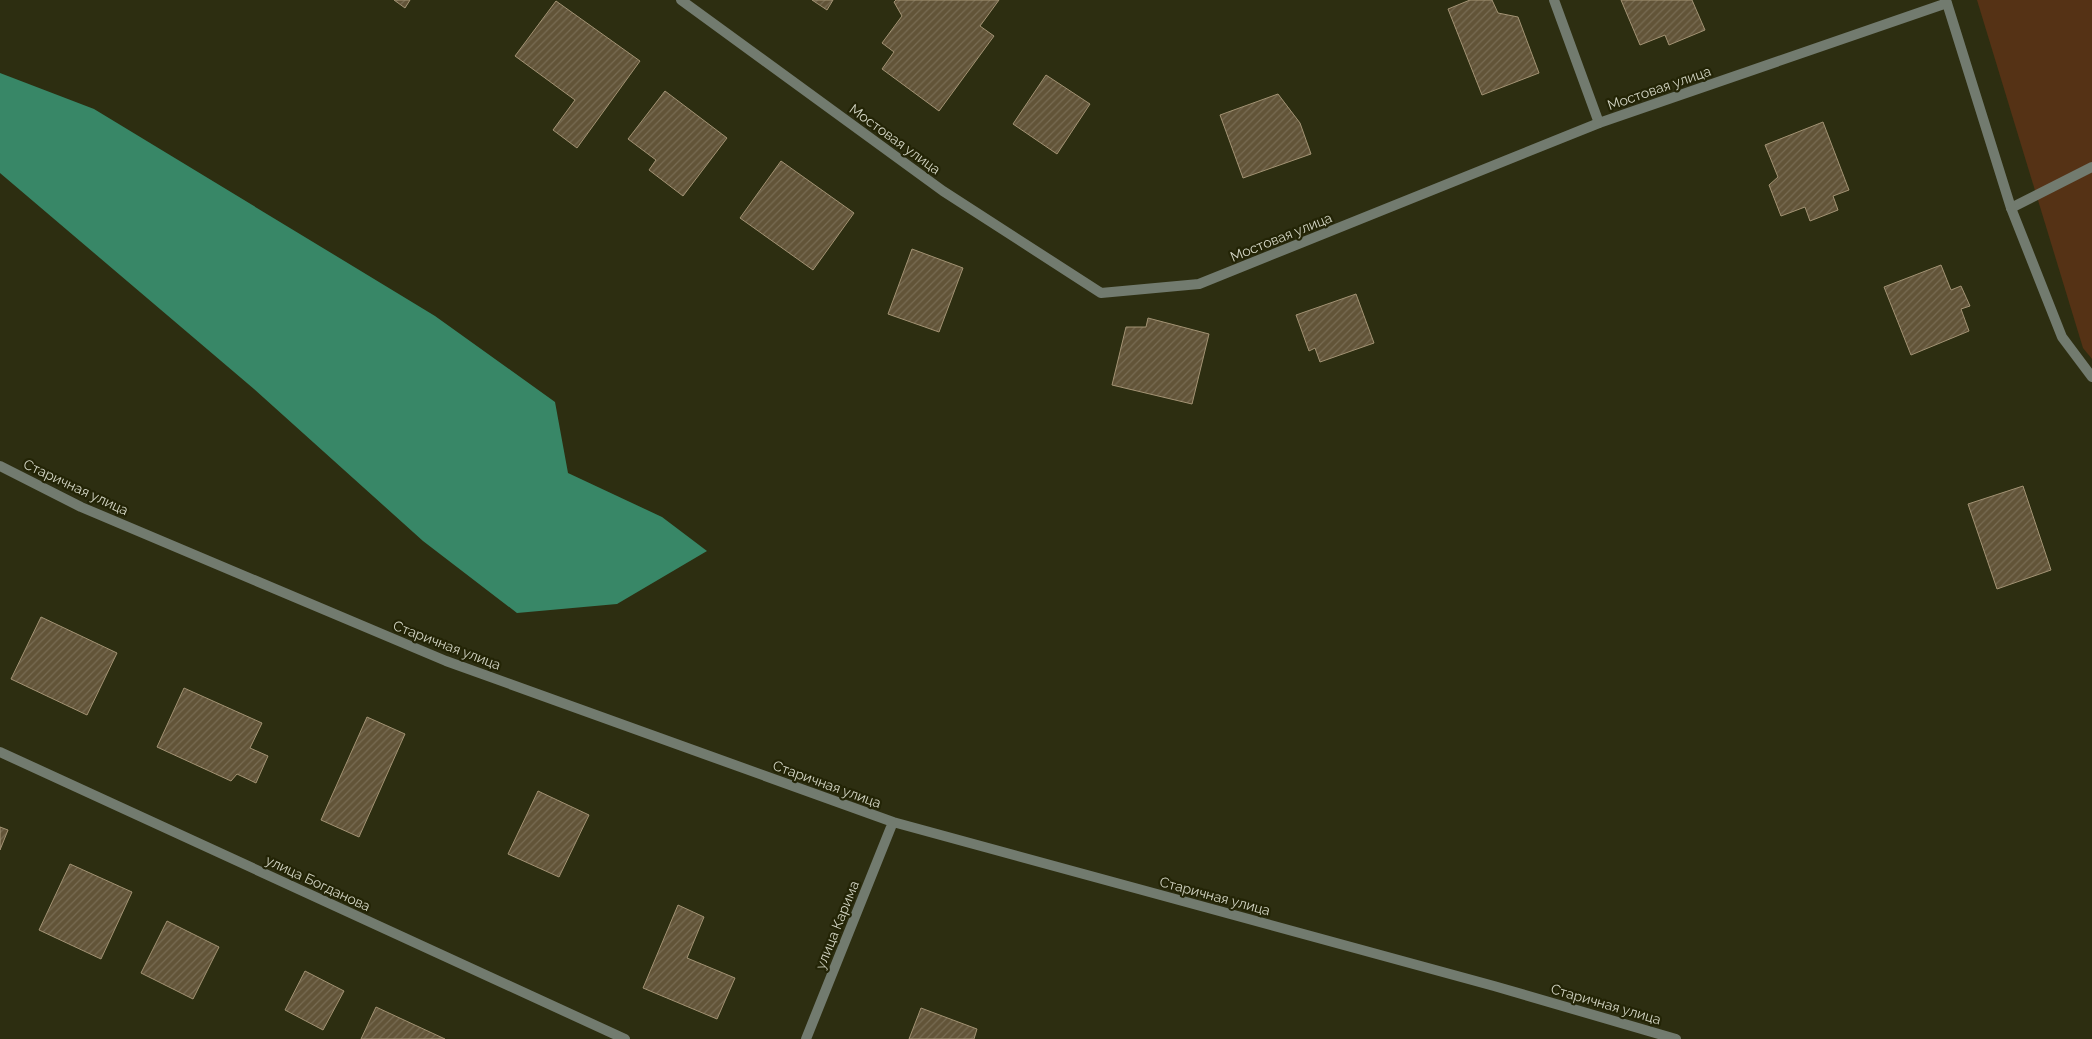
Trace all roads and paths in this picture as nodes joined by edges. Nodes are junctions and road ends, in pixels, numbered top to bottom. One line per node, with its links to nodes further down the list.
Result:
1 (681, 0): 4 (street, Мостовая улица)
2 (1554, 0): 4 (street)
3 (1946, 2): 4 (street, Мостовая улица); 6 (street)
4 (1599, 123)
5 (2092, 167): 6 (street)
6 (2011, 208): 7 (street)
7 (2092, 377)
8 (0, 466): 10 (street, Старичная улица)
9 (0, 752): 11 (street, улица Богданова)
10 (893, 822): 12 (street, улица Карима); 13 (street, Старичная улица)
11 (625, 1039)
12 (806, 1039)
13 (1676, 1039)

